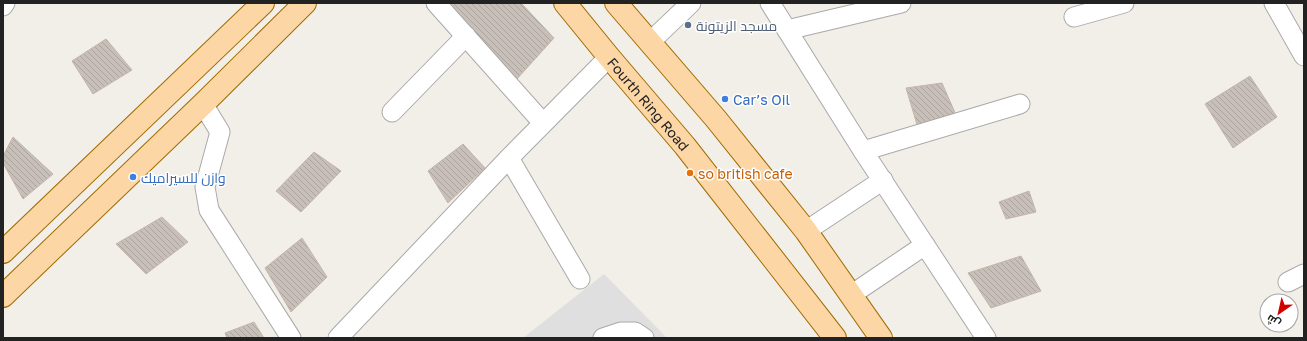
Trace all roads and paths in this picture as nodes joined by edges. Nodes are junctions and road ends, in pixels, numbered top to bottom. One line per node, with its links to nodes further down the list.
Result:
1 (5, 3): 12 (street)
2 (263, 3): 28 (main road)
3 (305, 3): 19 (main road)
4 (436, 3): 15 (street)
5 (565, 3): 18 (main road, Fourth Ring Road)
6 (616, 3): 16 (main road)
7 (690, 3): 16 (street)
8 (770, 3): 14 (street)
9 (901, 3): 14 (street)
10 (1124, 3): 13 (street)
11 (1274, 3): 17 (street)
12 (3, 6)
13 (1074, 17)
14 (787, 30): 23 (street)
15 (466, 36): 21 (street); 22 (street)
16 (650, 42): 26 (main road)
17 (1304, 56)
18 (609, 57): 22 (street); 36 (main road, Fourth Ring Road)
19 (203, 104): 31 (main road); 32 (street)
20 (1020, 104): 23 (street)
21 (392, 112)
22 (543, 123): 24 (street)
23 (863, 151): 25 (street)
24 (509, 158): 29 (street); 33 (street)
25 (883, 180): 26 (street); 27 (street)
26 (806, 231): 30 (main road)
27 (925, 245): 30 (street); 38 (street)
28 (3, 252)
29 (580, 279)
30 (851, 295): 37 (main road)
31 (3, 296)
32 (291, 338)
33 (338, 338)
34 (603, 338): 35 (street)
35 (644, 338)
36 (835, 338)
37 (881, 338)
38 (986, 338)

